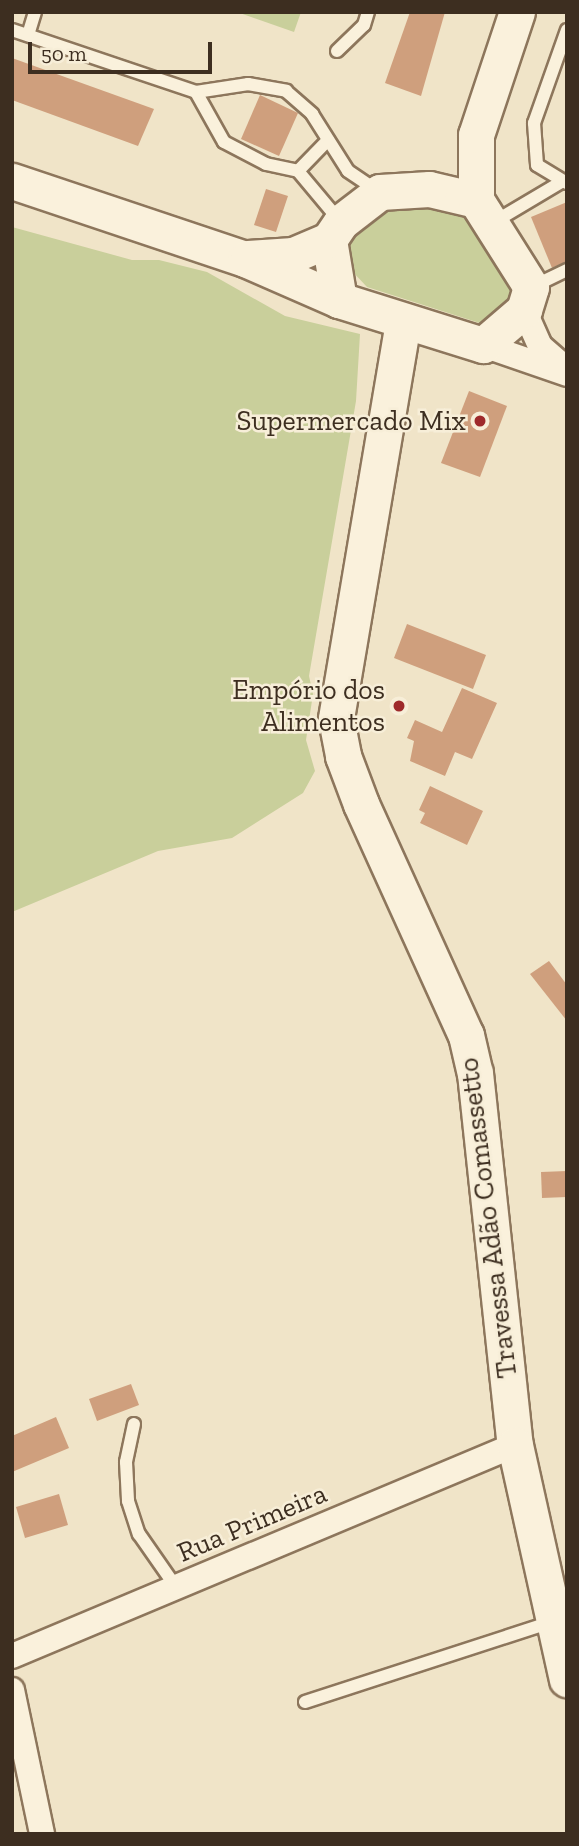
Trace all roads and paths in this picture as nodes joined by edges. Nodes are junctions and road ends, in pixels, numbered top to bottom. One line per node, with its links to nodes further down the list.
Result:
1 (35, 12): 6 (lane)
2 (368, 12): 7 (lane)
3 (517, 12): 9 (street)
4 (12, 30): 6 (lane)
5 (567, 30): 13 (lane)
6 (28, 35): 8 (lane)
7 (337, 51)
8 (196, 92): 10 (lane); 11 (lane)
9 (476, 135): 14 (street); 16 (street)
10 (328, 140): 11 (lane); 15 (lane)
11 (298, 171): 17 (lane)
12 (12, 181): 18 (street)
13 (565, 182): 16 (lane)
14 (429, 189): 15 (street); 16 (street)
15 (380, 192): 17 (street)
16 (485, 211): 20 (street)
17 (335, 231): 18 (street); 21 (street)
18 (245, 259): 21 (street)
19 (567, 271): 20 (lane)
20 (528, 299): 23 (street); 24 (street)
21 (339, 300): 22 (street)
22 (403, 322): 23 (street); 26 (street, Travessa Adão Comassetto)
23 (483, 345): 24 (street)
24 (567, 371)
25 (134, 1424): 27 (lane)
26 (515, 1445): 27 (street, Rua Primeira); 28 (street, Travessa Adão Comassetto)
27 (176, 1587): 29 (street, Rua Primeira)
28 (554, 1621): 30 (street, Travessa Adão Comassetto); 32 (lane)
29 (12, 1656)
30 (567, 1679)
31 (12, 1690): 33 (street)
32 (305, 1702)
33 (42, 1834)

